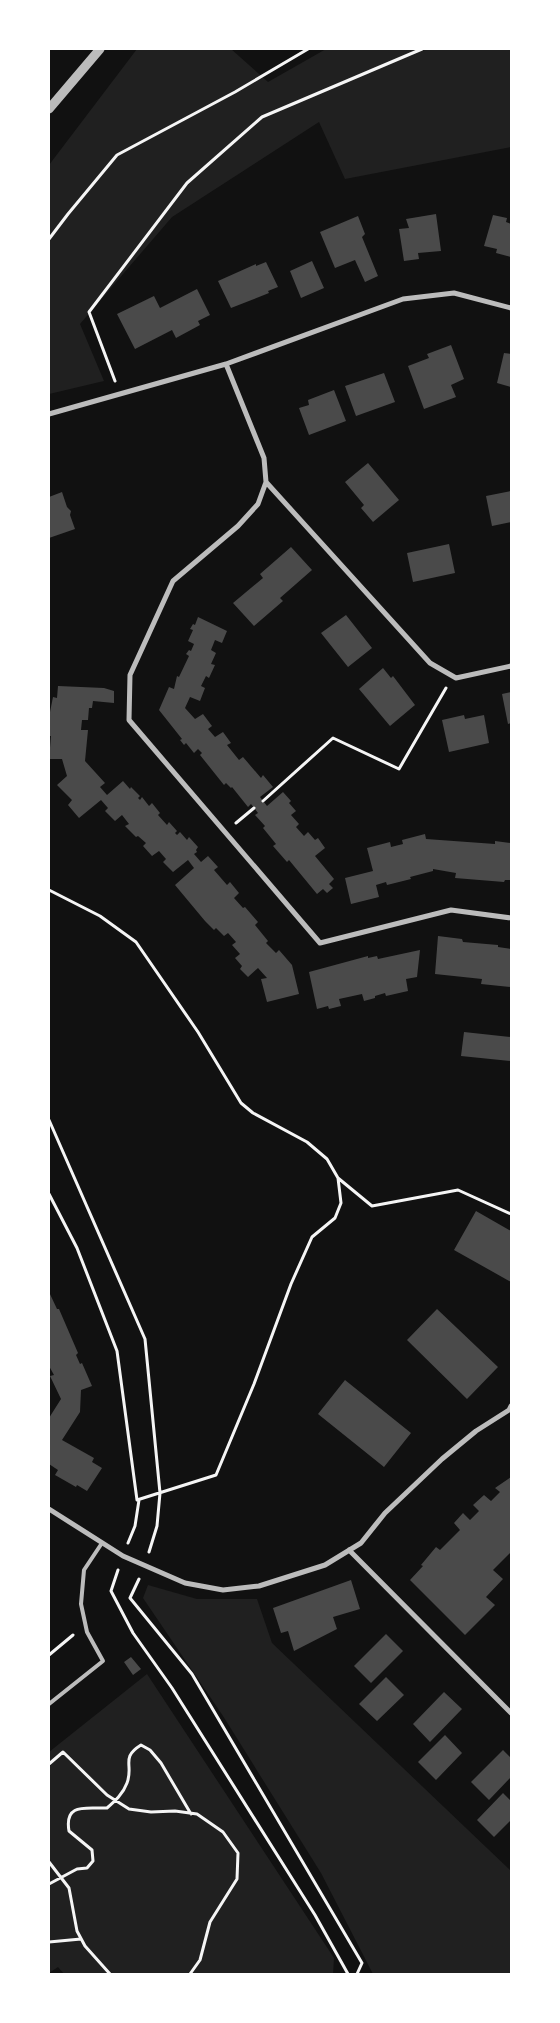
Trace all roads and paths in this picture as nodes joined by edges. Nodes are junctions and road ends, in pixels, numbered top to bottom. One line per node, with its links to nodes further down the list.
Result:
1 (100, 49): 4 (street)
2 (308, 49): 5 (path)
3 (422, 49): 8 (path)
4 (49, 108)
5 (49, 239)
6 (511, 308): 7 (street)
7 (226, 364): 8 (street); 10 (street)
8 (122, 394): 9 (street)
9 (49, 414)
10 (266, 482): 12 (street); 15 (street)
11 (511, 666): 12 (street)
12 (453, 676): 13 (path)
13 (263, 801)
14 (254, 808): 15 (path)
15 (225, 832): 17 (street)
16 (49, 890): 19 (path)
17 (511, 918)
18 (49, 1120): 23 (path)
19 (338, 1178): 21 (path); 23 (path)
20 (49, 1194): 24 (path)
21 (511, 1214)
22 (511, 1409): 27 (street)
23 (160, 1493): 24 (path); 29 (path)
24 (137, 1500): 28 (path)
25 (49, 1509): 26 (street)
26 (102, 1543): 28 (street); 30 (lane)
27 (349, 1550): 29 (street); 33 (street)
28 (123, 1556): 29 (street); 44 (path)
29 (144, 1567): 45 (path)
30 (85, 1625): 31 (path); 32 (lane)
31 (49, 1655)
32 (49, 1704)
33 (511, 1712)
34 (49, 1764): 35 (path)
35 (116, 1800): 36 (path); 36 (path); 38 (path)
36 (191, 1814): 43 (path)
37 (49, 1862): 38 (path)
38 (60, 1877): 39 (path); 40 (path)
39 (49, 1884)
40 (81, 1939): 41 (path); 42 (path)
41 (49, 1942)
42 (110, 1974)
43 (190, 1974)
44 (348, 1974)
45 (357, 1974)

